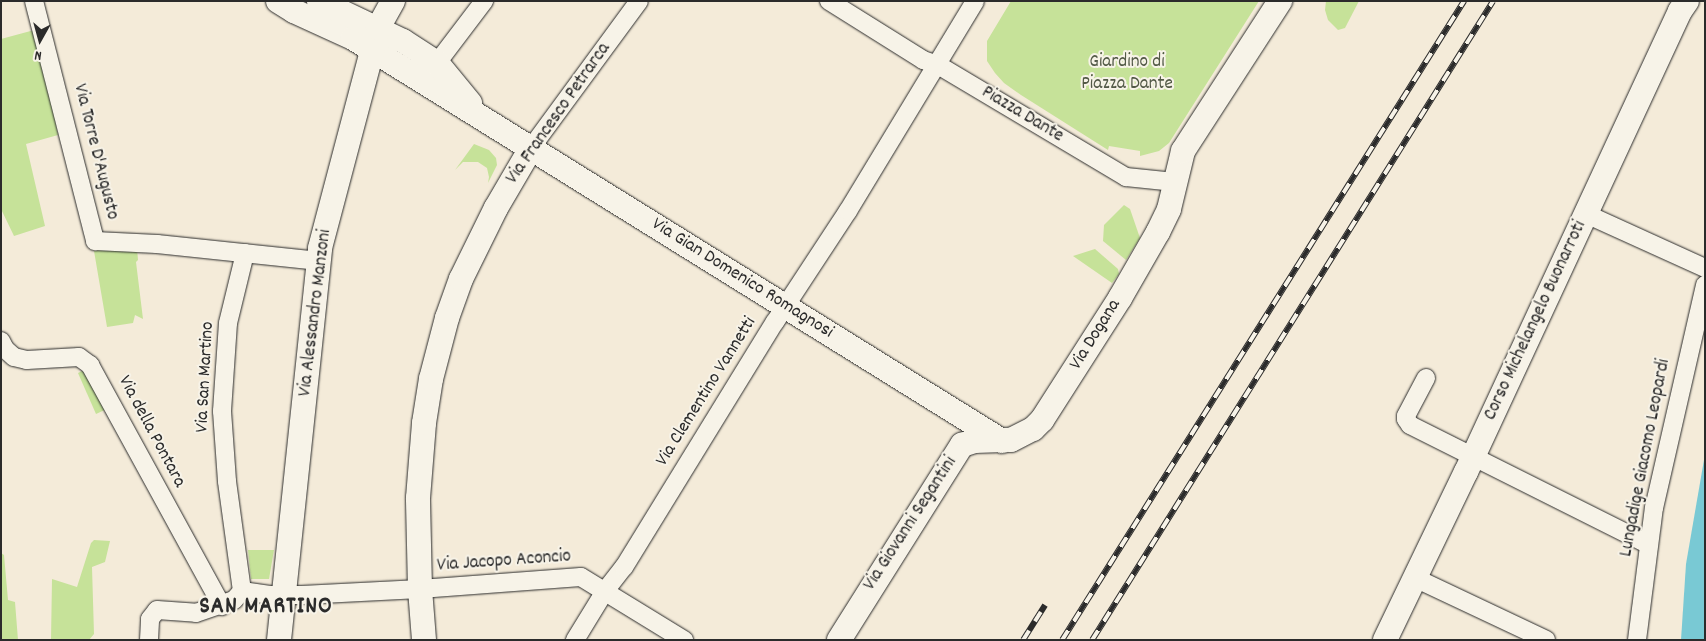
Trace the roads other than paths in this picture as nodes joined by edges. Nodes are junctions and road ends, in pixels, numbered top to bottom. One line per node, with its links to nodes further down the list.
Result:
1 (34, 1): 18 (street, Via Torre D'Augusto)
2 (278, 1): 10 (main road)
3 (393, 1): 11 (main road, Via Alessandro Manzoni)
4 (484, 1): 12 (street)
5 (639, 1): 15 (street, Via Francesco Petrarca)
6 (829, 1): 13 (street, Piazza Dante)
7 (975, 1): 13 (street)
8 (1280, 1): 16 (main road)
9 (1687, 1): 17 (main road, Corso Michelangelo Buonarroti)
10 (313, 6): 11 (main road)
11 (375, 39): 12 (main road, Via Gian Domenico Romagnosi); 14 (main road, Via Gian Domenico Romagnosi); 19 (main road, Via Alessandro Manzoni)
12 (436, 63): 14 (main road, Via Gian Domenico Romagnosi)
13 (938, 65): 16 (street, Piazza Dante); 22 (street, Via Clementino Vannetti)
14 (481, 118): 15 (main road, Via Gian Domenico Romagnosi)
15 (531, 148): 22 (main road, Via Gian Domenico Romagnosi); 29 (main road, Via Francesco Petrarca)
16 (1175, 182): 25 (main road, Via Dogana)
17 (1586, 214): 20 (street); 26 (main road, Corso Michelangelo Buonarroti)
18 (245, 253): 19 (street, Via Torre D'Augusto); 30 (street, Via San Martino)
19 (319, 261): 32 (main road, Via Alessandro Manzoni)
20 (1705, 268)
21 (1705, 285): 27 (street, Lungadige Giacomo Leopardi)
22 (786, 305): 25 (main road, Via Gian Domenico Romagnosi); 31 (street, Via Clementino Vannetti)
23 (1, 341): 33 (street, Via della Pontara)
24 (1426, 378): 26 (street)
25 (1002, 441): 39 (main road, Via Giovanni Segantini)
26 (1474, 456): 27 (street); 28 (main road, Corso Michelangelo Buonarroti)
27 (1648, 544): 42 (street, Lungadige Giacomo Leopardi)
28 (1414, 578): 40 (main road, Corso Michelangelo Buonarroti); 41 (street)
29 (420, 589): 31 (street, Via Jacopo Aconcio); 32 (street, Via Jacopo Aconcio); 36 (main road, Via Francesco Petrarca)
30 (242, 591): 32 (street, Via Jacopo Aconcio); 33 (street)
31 (605, 591): 37 (street, Via Clementino Vannetti); 38 (street, Via Jacopo Aconcio)
32 (282, 595): 35 (main road, Via Alessandro Manzoni)
33 (222, 606): 34 (street)
34 (149, 640)
35 (279, 640)
36 (424, 640)
37 (575, 640)
38 (684, 640)
39 (839, 640)
40 (1385, 640)
41 (1546, 640)
42 (1637, 640)

